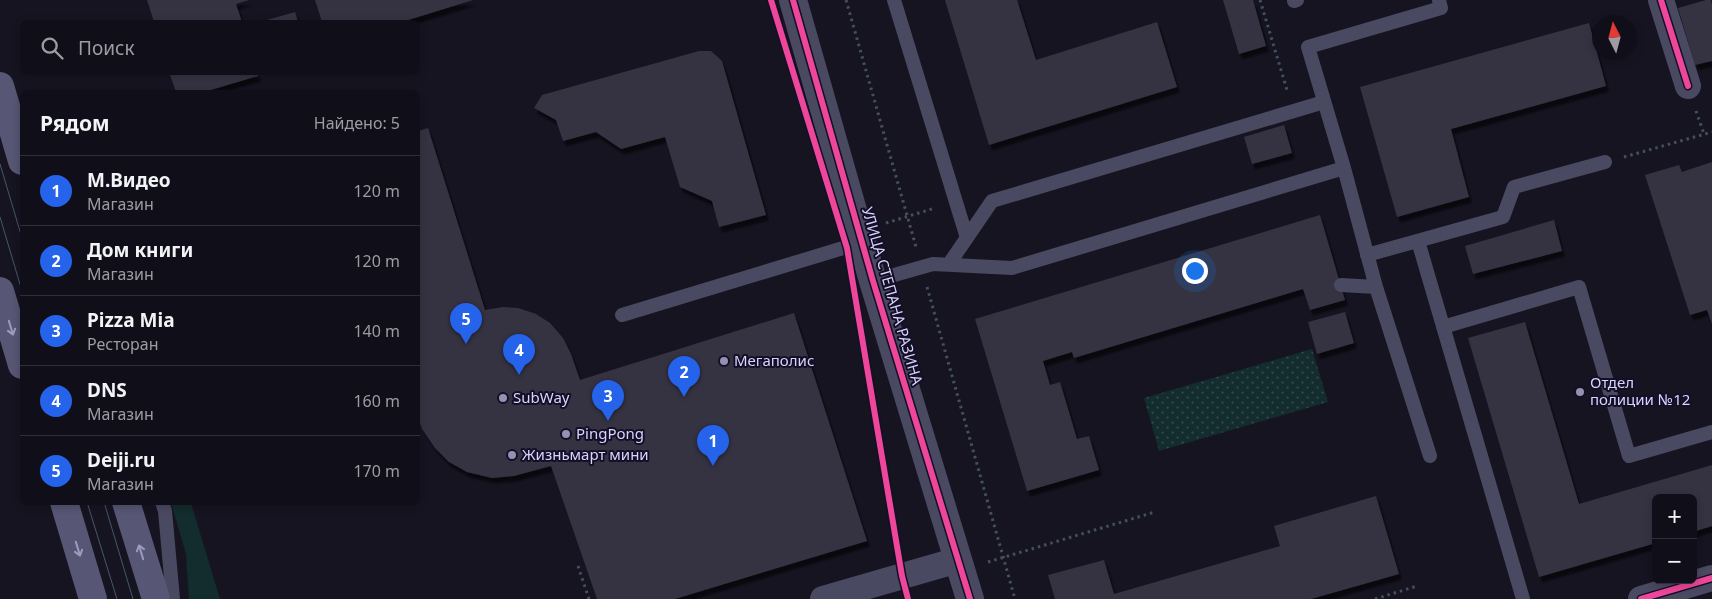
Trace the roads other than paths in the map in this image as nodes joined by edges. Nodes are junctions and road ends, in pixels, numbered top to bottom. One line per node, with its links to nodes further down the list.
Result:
1 (793, 0): 13 (street, УЛИЦА СТЕПАНА РАЗИНА)
2 (894, 0): 11 (lane)
3 (1439, 0): 7 (lane)
4 (1661, 0): 6 (street)
5 (0, 86): 8 (main road)
6 (1688, 86)
7 (1324, 102): 10 (lane); 11 (lane)
8 (20, 154)
9 (1605, 162): 12 (lane)
10 (1344, 168): 14 (lane); 15 (lane)
11 (967, 238): 15 (lane)
12 (1418, 241): 14 (lane); 21 (lane)
13 (863, 242): 16 (street, УЛИЦА СТЕПАНА РАЗИНА); 20 (lane)
14 (1367, 255): 18 (lane)
15 (949, 264): 16 (lane)
16 (873, 281): 28 (street, УЛИЦА СТЕПАНА РАЗИНА)
17 (1341, 285): 18 (lane)
18 (1376, 286): 24 (lane)
19 (0, 291): 22 (main road, one-way to 22)
20 (622, 316)
21 (1443, 327): 23 (lane); 35 (lane)
22 (20, 358)
23 (1712, 432)
24 (1430, 456)
25 (65, 505): 30 (main road, one-way to 30)
26 (127, 505): 31 (main road, one-way to 26)
27 (163, 505): 32 (lane)
28 (958, 560): 33 (street); 34 (street, УЛИЦА СТЕПАНА РАЗИНА)
29 (1712, 578): 36 (street)
30 (93, 599)
31 (156, 599)
32 (173, 599)
33 (823, 599)
34 (970, 599)
35 (1523, 599)
36 (1641, 599)

